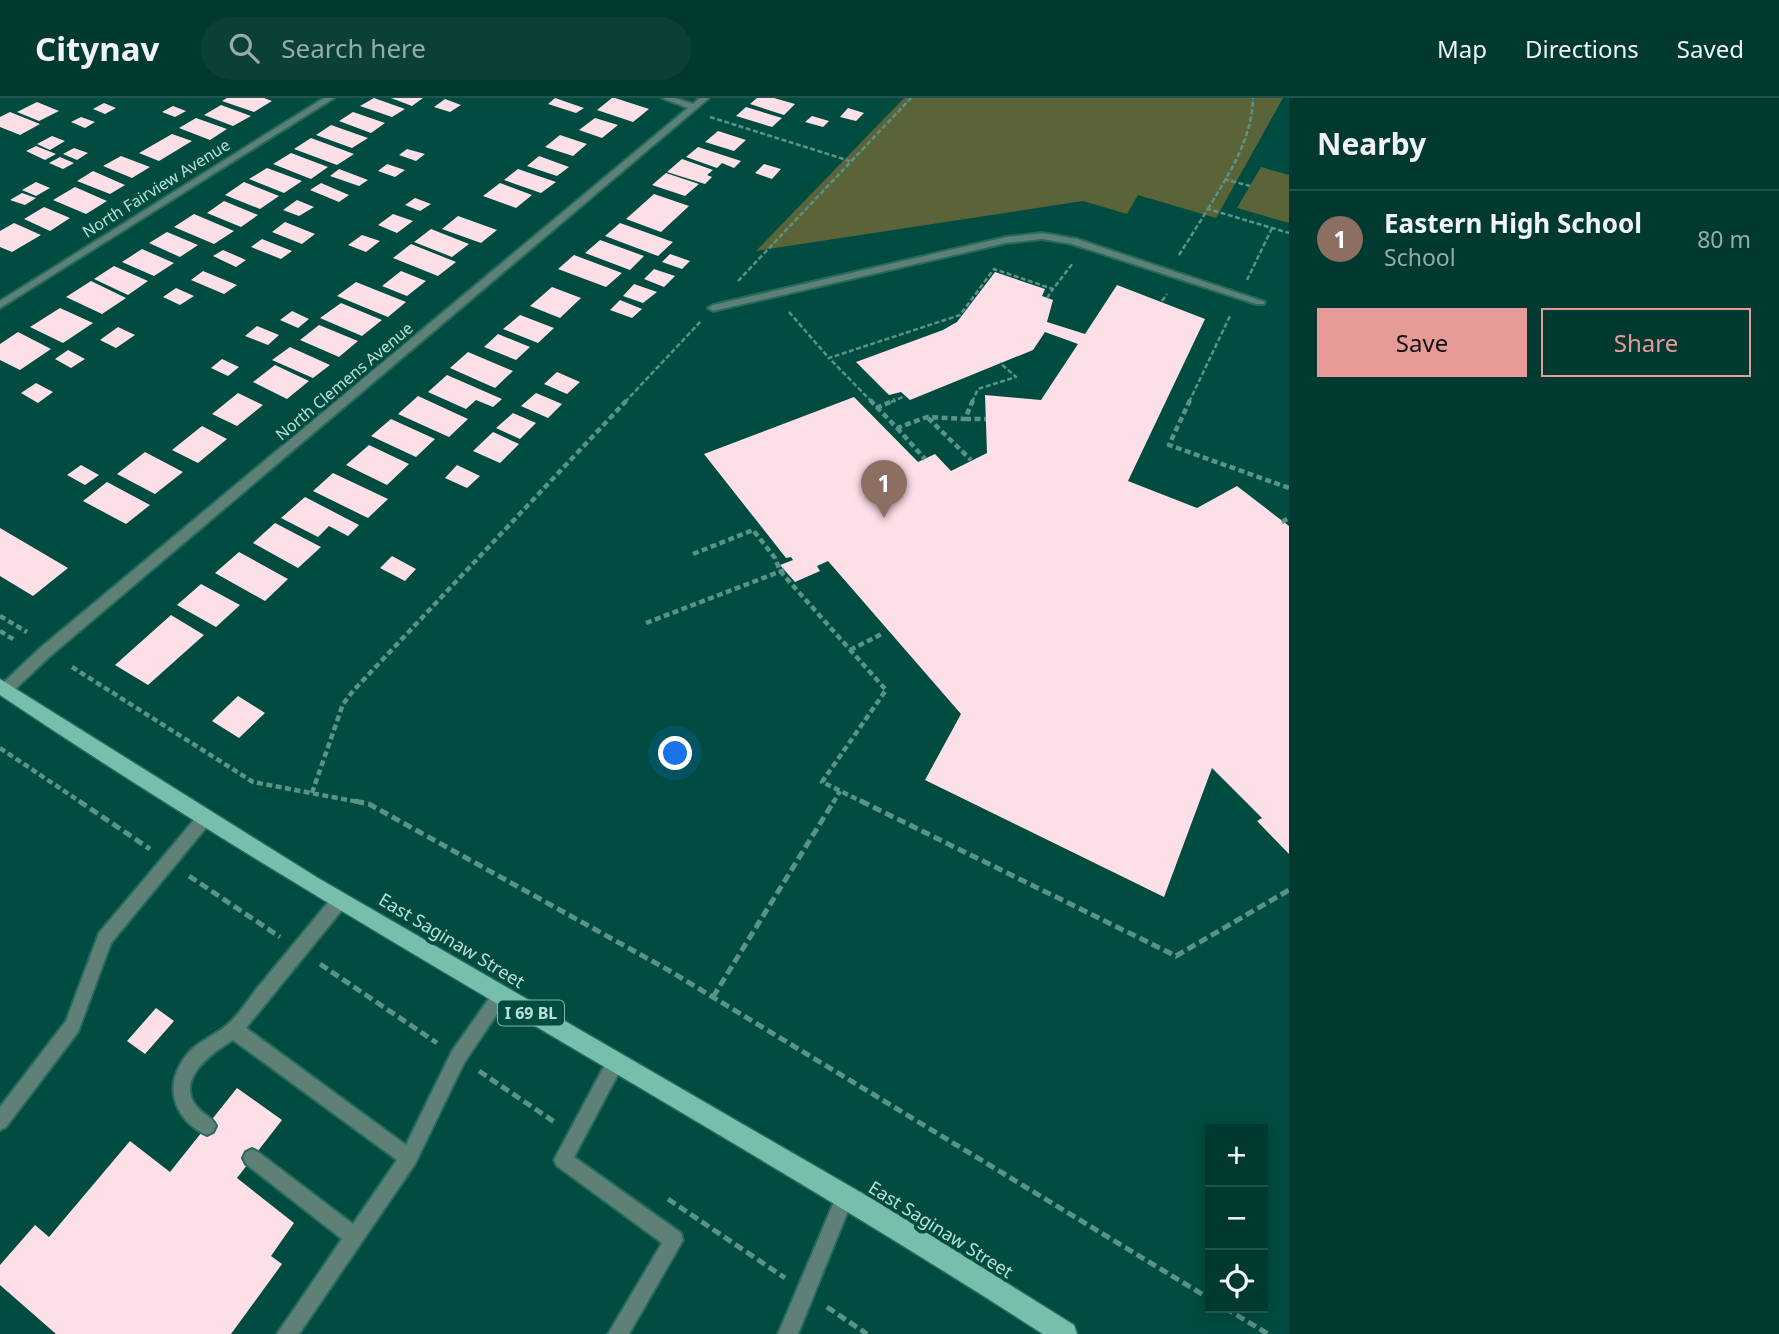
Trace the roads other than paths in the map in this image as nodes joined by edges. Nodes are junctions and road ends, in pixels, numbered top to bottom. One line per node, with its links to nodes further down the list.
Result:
1 (330, 98): 6 (street, North Fairview Avenue)
2 (666, 98): 4 (street)
3 (705, 98): 4 (street, North Clemens Avenue)
4 (694, 107): 8 (street, North Clemens Avenue)
5 (1260, 302): 7 (street)
6 (0, 305)
7 (713, 308)
8 (2, 688): 9 (main road, East Saginaw Street / I 69 BL)
9 (204, 820): 10 (main road, East Saginaw Street / I 69 BL); 14 (street)
10 (340, 900): 11 (main road, East Saginaw Street / I 69 BL); 12 (street)
11 (501, 996): 13 (main road, East Saginaw Street / I 69 BL); 17 (street)
12 (234, 1030): 15 (street); 17 (street)
13 (615, 1063): 18 (main road, East Saginaw Street / I 69 BL); 21 (street)
14 (0, 1121)
15 (207, 1126)
16 (252, 1158): 19 (street)
17 (409, 1158): 19 (street)
18 (845, 1196): 22 (street); 23 (main road, East Saginaw Street / I 69 BL)
19 (355, 1237): 20 (street)
20 (287, 1334)
21 (618, 1334)
22 (788, 1334)
23 (1065, 1334)

